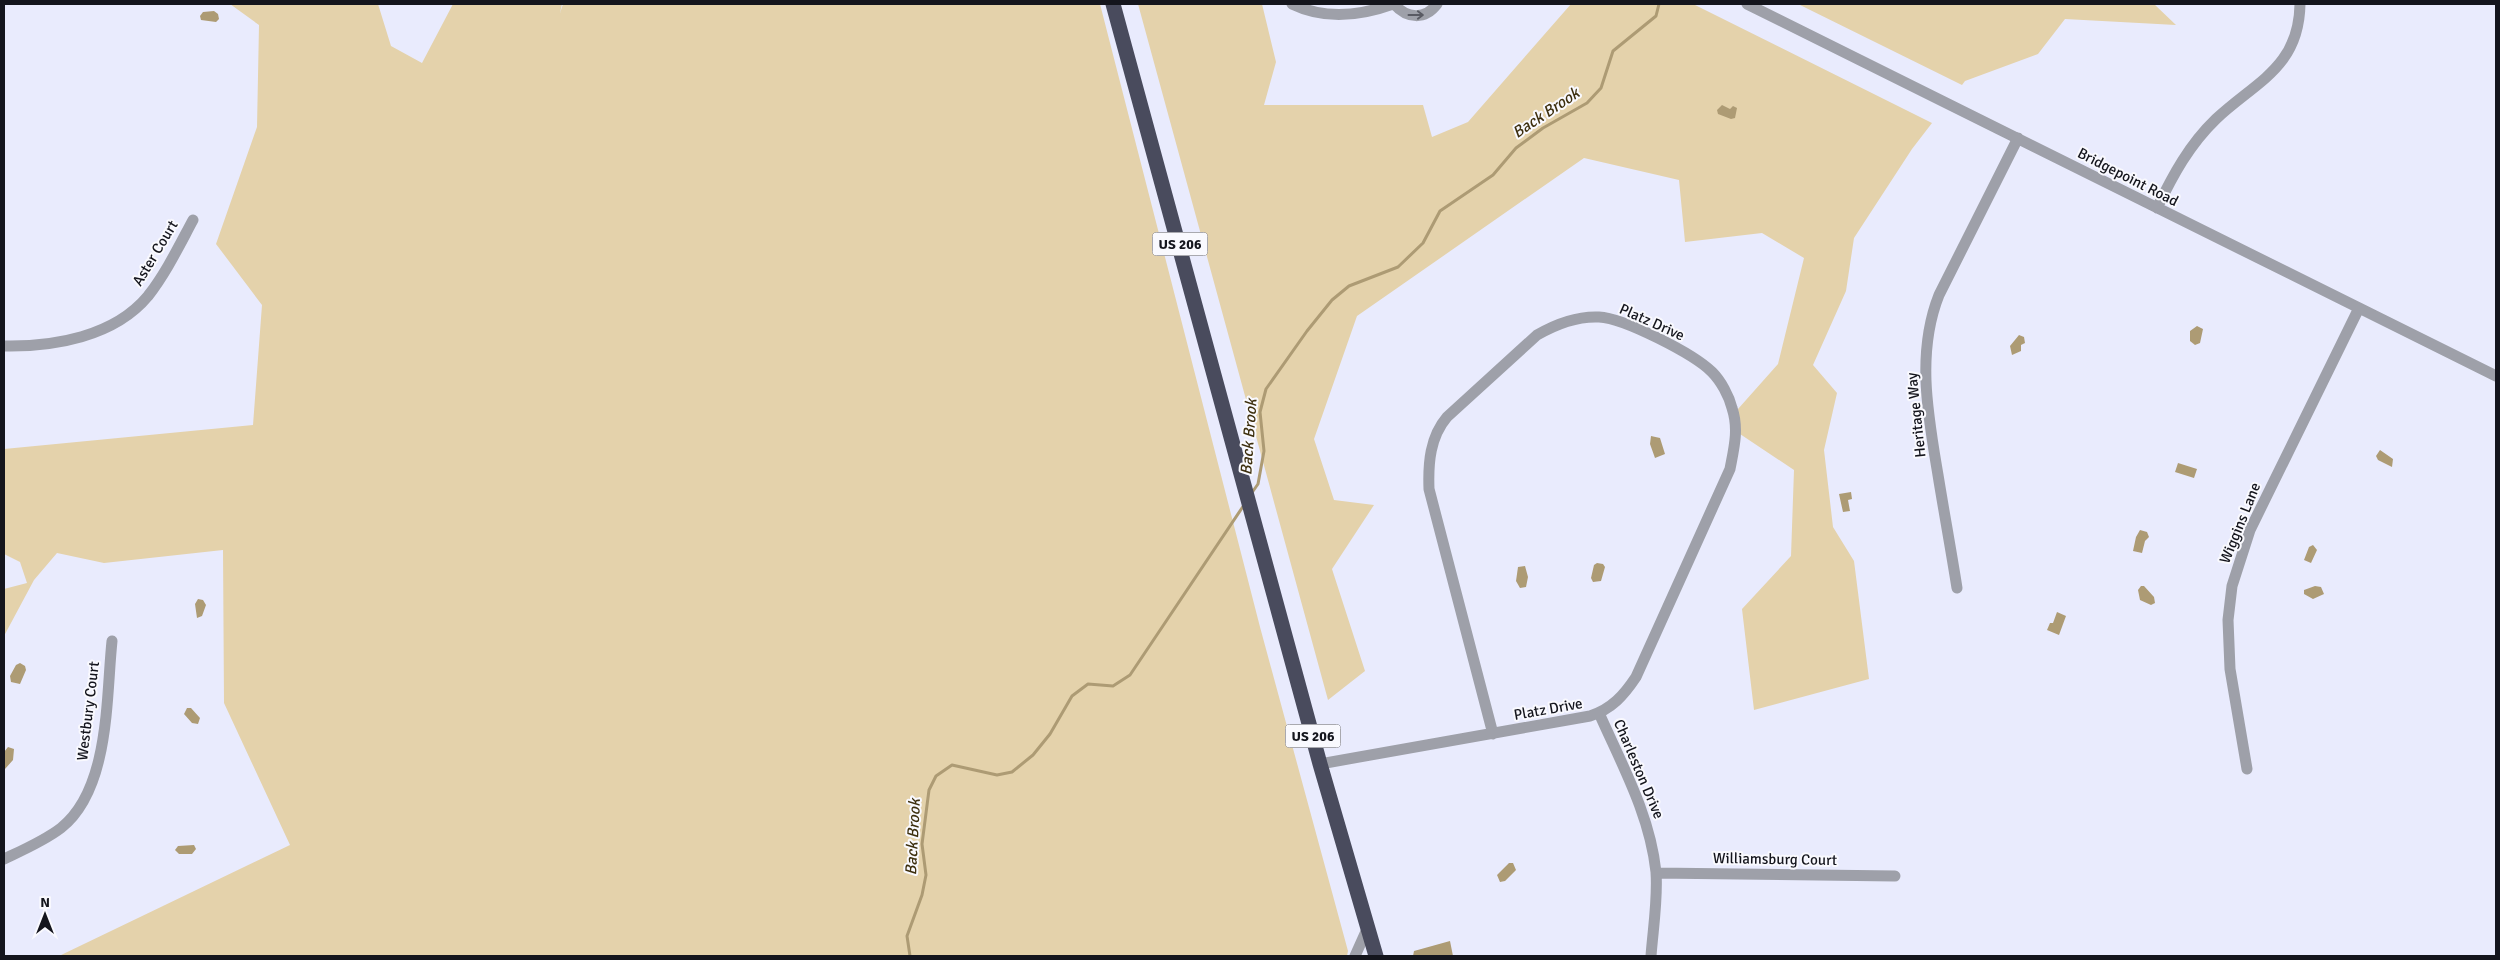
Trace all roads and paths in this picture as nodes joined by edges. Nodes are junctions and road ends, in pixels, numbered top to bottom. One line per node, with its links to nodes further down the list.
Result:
1 (1113, 4): 17 (highway, US 206)
2 (1292, 4): 3 (street)
3 (1393, 4): 4 (street, one-way to 4)
4 (1437, 4)
5 (1747, 4): 7 (street, Bridgepoint Road)
6 (2300, 4): 8 (street)
7 (2018, 138): 8 (street, Bridgepoint Road); 13 (street, Heritage Way)
8 (2157, 208): 10 (street, Bridgepoint Road)
9 (193, 220): 11 (street, Aster Court)
10 (2359, 308): 12 (street, Bridgepoint Road); 18 (street, Wiggins Lane)
11 (4, 346)
12 (2496, 376)
13 (1957, 588)
14 (112, 641): 19 (street, Westbury Court)
15 (1600, 713): 16 (street, Platz Drive); 16 (street, Platz Drive); 20 (street, Charleston Drive)
16 (1494, 734): 17 (street, Platz Drive)
17 (1320, 764): 22 (highway, US 206)
18 (2247, 769)
19 (4, 860)
20 (1656, 873): 21 (street, Williamsburg Court); 25 (street, Charleston Drive)
21 (1895, 876)
22 (1368, 926): 23 (street); 24 (highway, US 206)
23 (1355, 956)
24 (1376, 956)
25 (1651, 956)

